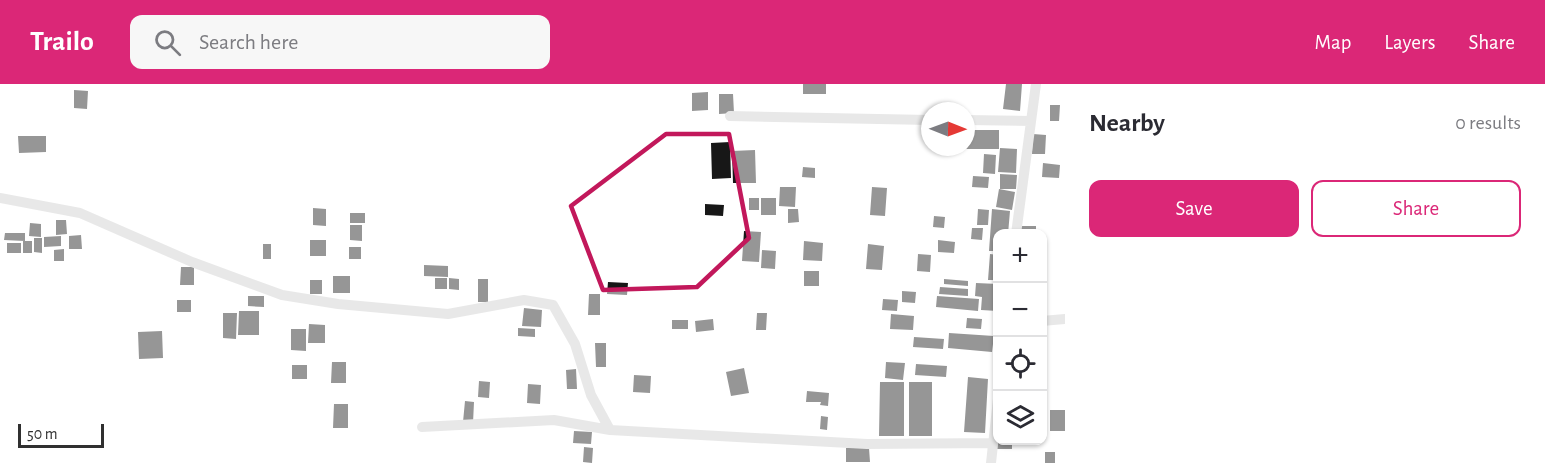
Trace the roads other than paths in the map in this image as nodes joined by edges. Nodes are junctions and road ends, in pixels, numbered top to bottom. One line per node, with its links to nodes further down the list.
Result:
1 (1036, 84): 5 (street)
2 (730, 116): 3 (street)
3 (921, 120)
4 (975, 120): 5 (street)
5 (1030, 121): 7 (street)
6 (0, 198): 11 (street)
7 (1017, 229)
8 (1065, 320): 9 (street)
9 (1047, 321)
10 (422, 427): 11 (street)
11 (610, 430): 12 (street)
12 (993, 443): 13 (street)
13 (991, 463)

